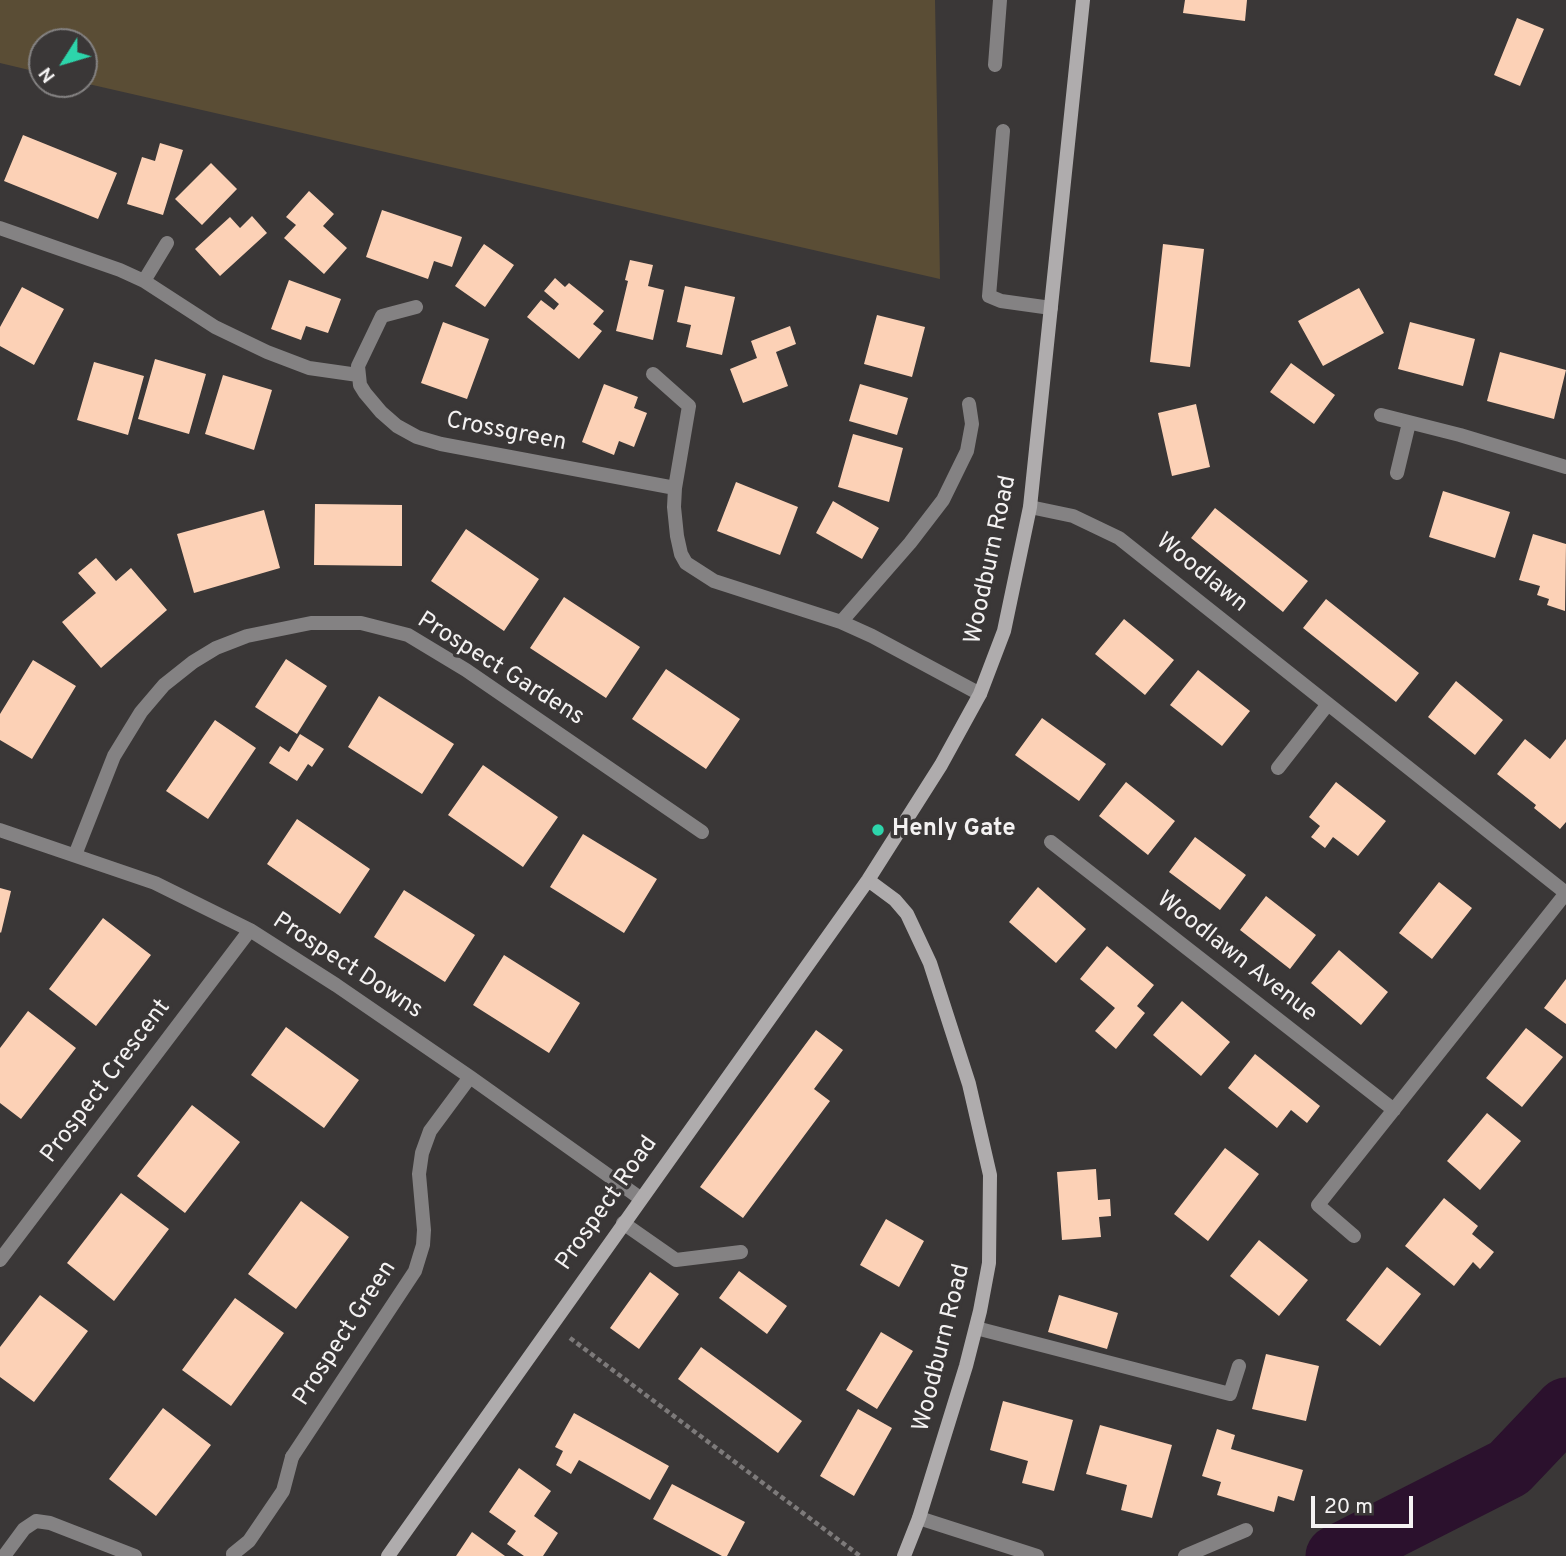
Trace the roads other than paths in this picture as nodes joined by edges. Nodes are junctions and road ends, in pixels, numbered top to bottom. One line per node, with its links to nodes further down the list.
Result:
1 (1000, 0): 3 (street)
2 (1083, 0): 9 (street, Woodburn Road)
3 (995, 65)
4 (1003, 131): 9 (street)
5 (0, 228): 7 (street)
6 (167, 243): 7 (street)
7 (144, 281): 11 (street)
8 (416, 307): 11 (street)
9 (1051, 308): 18 (street, Woodburn Road)
10 (653, 374): 17 (street)
11 (358, 375): 17 (street, Crossgreen)
12 (969, 404): 19 (street)
13 (1381, 415): 14 (street)
14 (1409, 423): 15 (street); 16 (street)
15 (1566, 467)
16 (1396, 473)
17 (675, 488): 19 (street)
18 (1030, 507): 20 (street, Woodburn Road); 21 (street, Woodlawn)
19 (841, 622): 20 (street)
20 (980, 694): 27 (street, Woodburn Road)
21 (1328, 704): 22 (street); 28 (street, Woodlawn)
22 (1278, 768)
23 (0, 830): 26 (street, Prospect Downs)
24 (702, 832): 26 (street, Prospect Gardens)
25 (1051, 842): 31 (street, Woodlawn Avenue)
26 (75, 855): 29 (street, Prospect Downs)
27 (868, 880): 32 (street, Prospect Road); 37 (street, Woodburn Road)
28 (1566, 893): 31 (street)
29 (250, 930): 30 (street, Prospect Downs); 36 (street, Prospect Crescent)
30 (470, 1077): 32 (street, Prospect Downs); 41 (street, Prospect Green)
31 (1394, 1110): 34 (street)
32 (640, 1198): 33 (street, Prospect Road)
33 (623, 1223): 35 (street); 44 (street, Prospect Road)
34 (1354, 1236)
35 (741, 1252)
36 (0, 1260)
37 (976, 1328): 38 (street); 39 (street, Woodburn Road)
38 (1239, 1366)
39 (919, 1518): 45 (street, Woodburn Road); 46 (street)
40 (1246, 1530): 47 (street)
41 (233, 1554)
42 (4, 1556): 43 (street)
43 (135, 1556)
44 (388, 1556)
45 (904, 1556)
46 (1037, 1556)
47 (1185, 1556)

